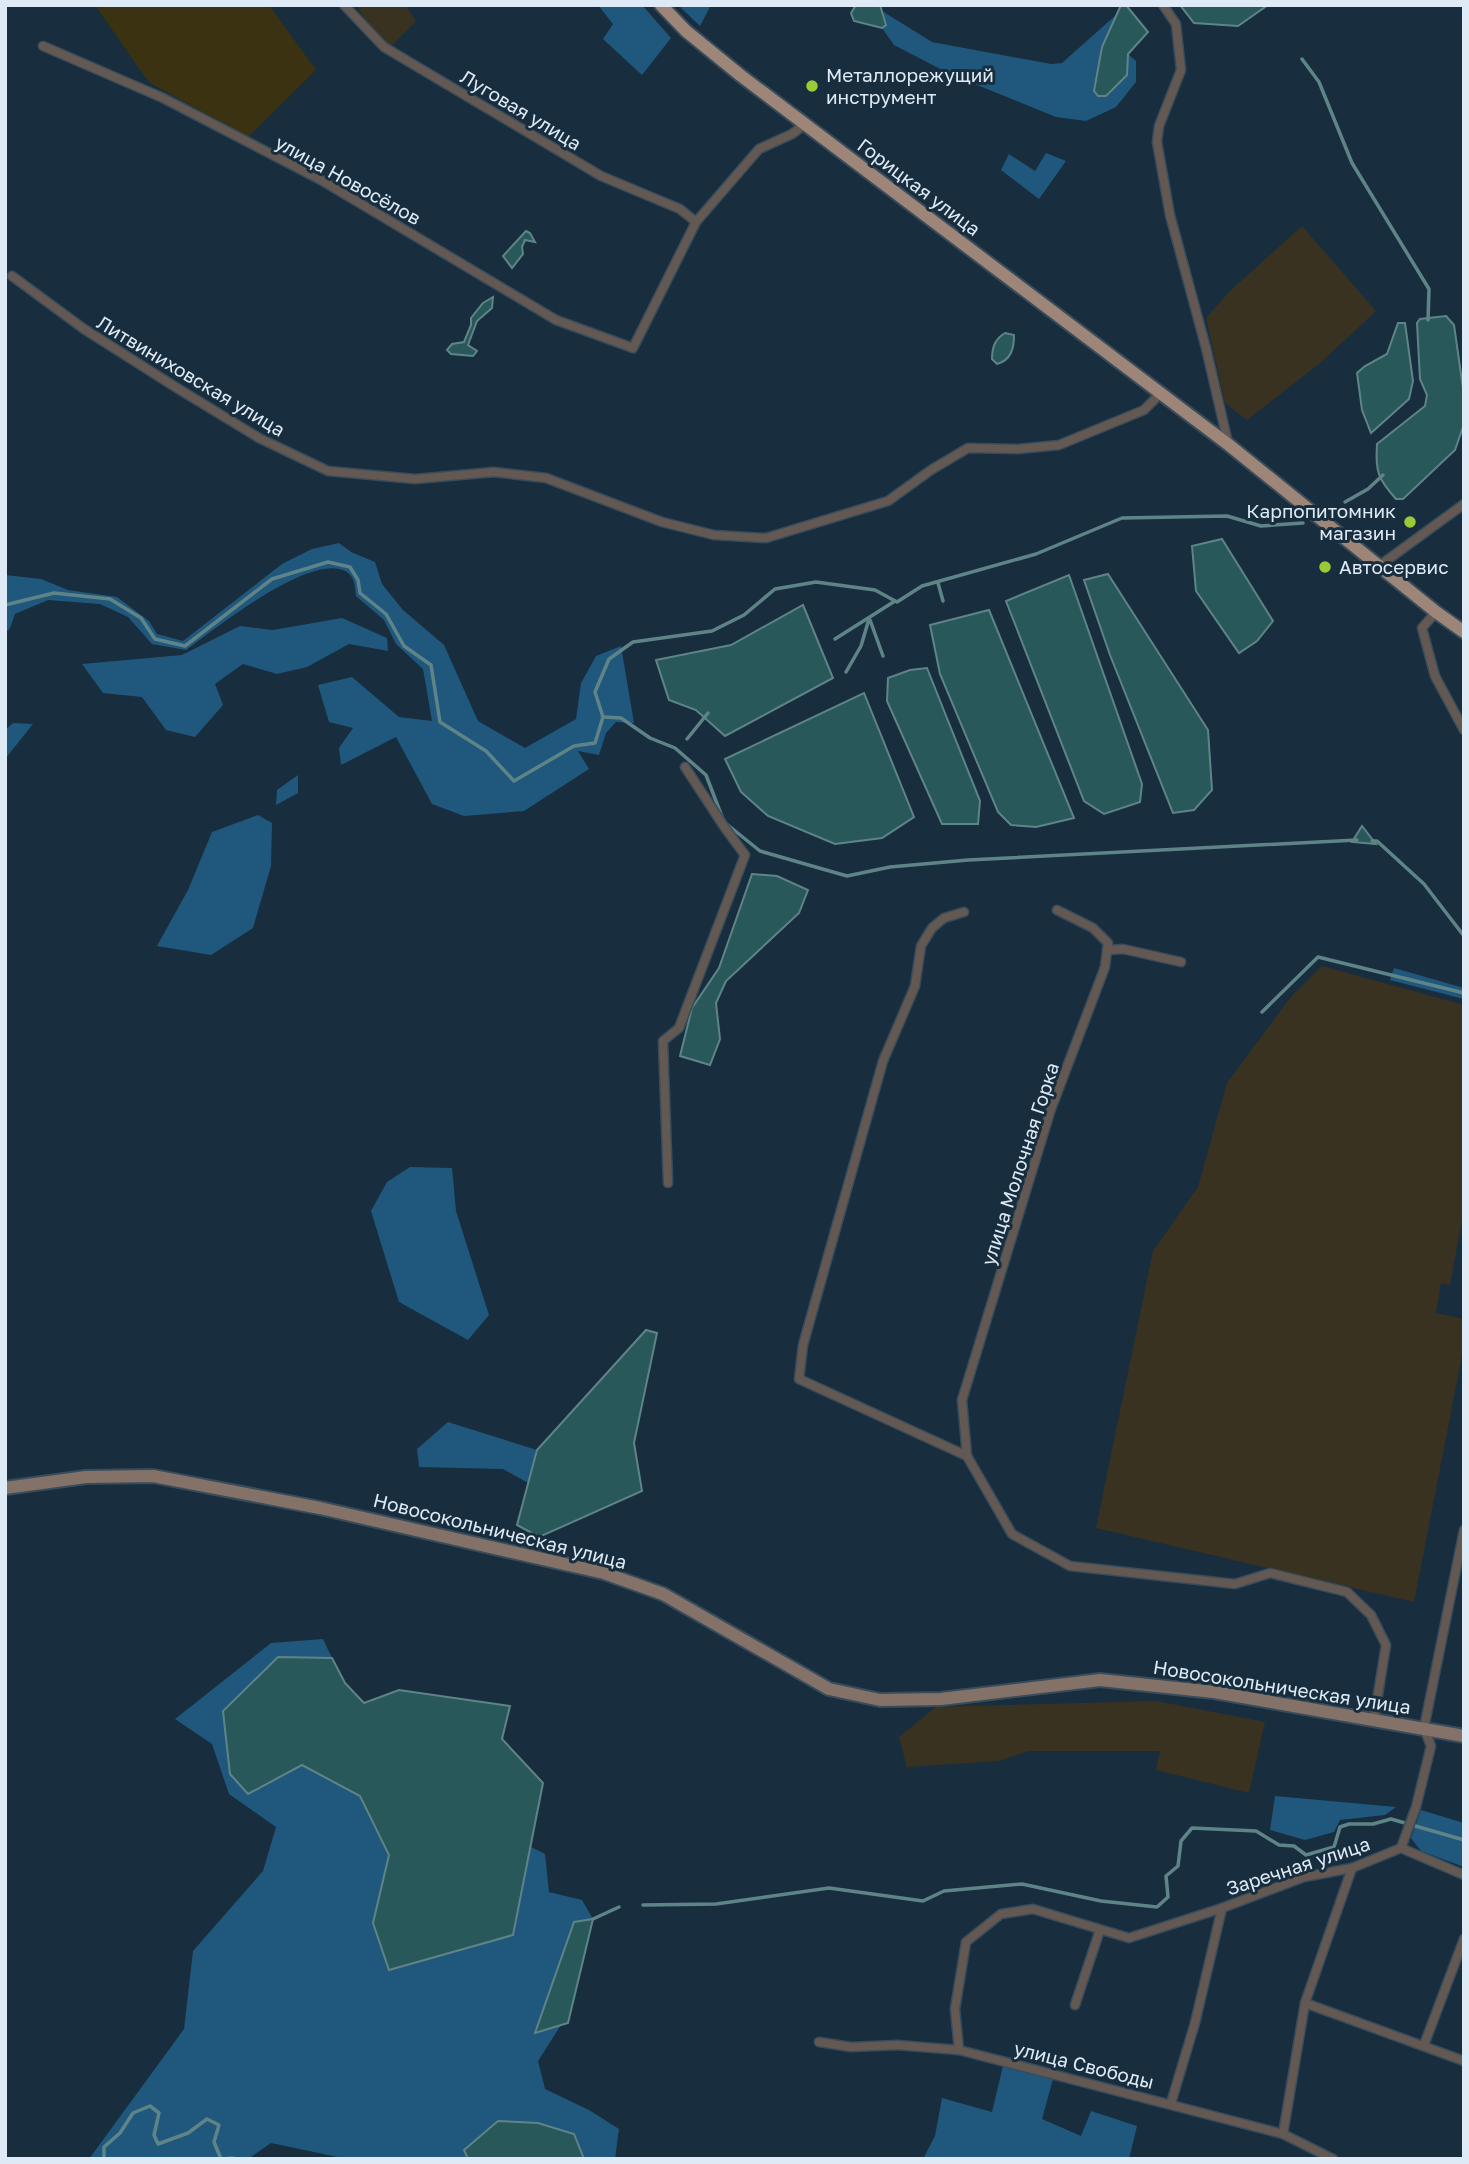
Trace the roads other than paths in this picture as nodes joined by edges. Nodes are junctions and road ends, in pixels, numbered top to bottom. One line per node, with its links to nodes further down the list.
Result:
1 (344, 5): 6 (street, Луговая улица)
2 (662, 5): 5 (main road, Горицкая улица)
3 (1163, 5): 9 (street)
4 (43, 46): 6 (street, улица Новосёлов)
5 (804, 125): 6 (street); 8 (main road, Горицкая улица)
6 (696, 222)
7 (12, 276): 8 (street, Литвиниховская улица)
8 (1159, 395): 9 (main road, Горицкая улица)
9 (1228, 446): 11 (main road, Горицкая улица)
10 (1464, 504): 11 (street)
11 (1379, 566): 12 (main road, Горицкая улица)
12 (1436, 612): 13 (main road, Горицкая улица); 14 (street)
13 (1464, 632)
14 (1464, 730)
15 (685, 766): 20 (street)
16 (1057, 910): 18 (street)
17 (964, 912): 21 (street)
18 (1107, 950): 19 (street); 21 (street, улица Молочная Горка)
19 (1181, 962)
20 (668, 1183)
21 (967, 1456): 24 (street)
22 (5, 1488): 24 (main road, Новосокольническая улица)
23 (1464, 1530): 25 (street, Новосокольническая улица)
24 (1374, 1718): 25 (main road, Новосокольническая улица)
25 (1424, 1728): 26 (main road, Новосокольническая улица); 27 (street)
26 (1464, 1736)
27 (1401, 1848): 28 (street, Заречная улица); 29 (street, Заречная улица)
28 (1352, 1868): 30 (street, Заречная улица); 33 (street)
29 (1464, 1875)
30 (1222, 1908): 31 (street, Заречная улица); 39 (street)
31 (1100, 1930): 34 (street); 37 (street, Заречная улица)
32 (1464, 1939): 36 (street)
33 (1305, 2003): 36 (street); 40 (street)
34 (1075, 2005)
35 (819, 2042): 37 (street, улица Свободы)
36 (1424, 2046): 38 (street)
37 (959, 2050): 39 (street, улица Свободы)
38 (1464, 2061)
39 (1171, 2103): 40 (street, улица Свободы)
40 (1283, 2134): 41 (street, улица Свободы)
41 (1334, 2159)

